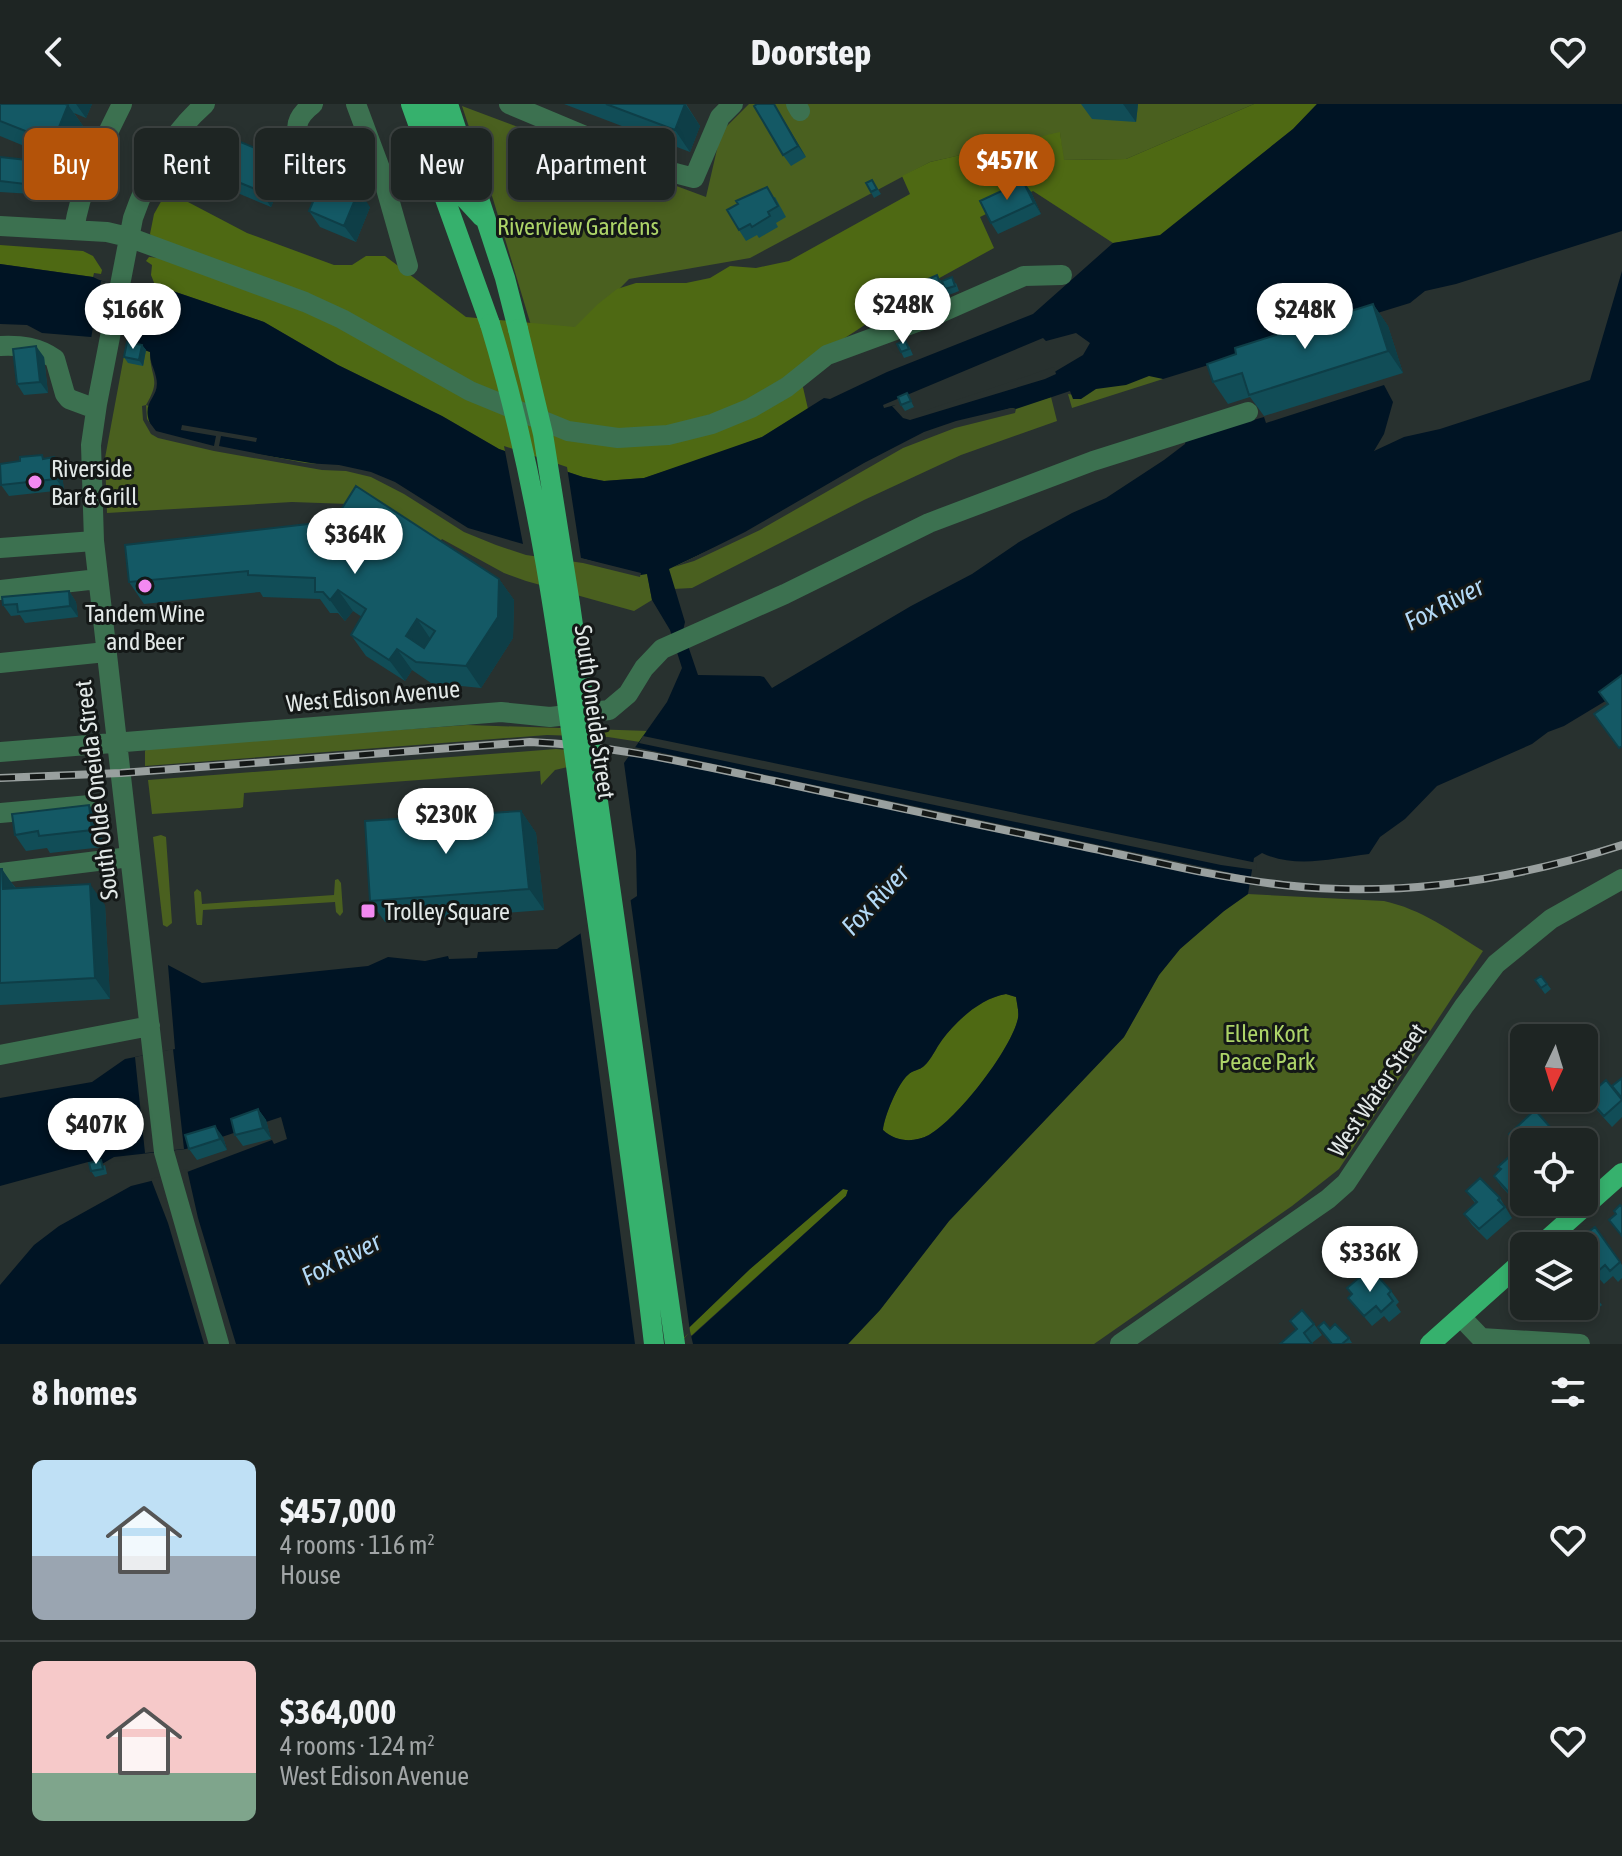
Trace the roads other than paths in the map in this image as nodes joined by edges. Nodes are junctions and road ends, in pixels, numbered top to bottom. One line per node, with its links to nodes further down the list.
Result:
1 (122, 104): 13 (street)
2 (205, 104): 14 (street, South Olde Oneida Street)
3 (313, 104): 10 (street)
4 (356, 104): 10 (street)
5 (411, 104): 41 (main road, South Oneida Street, bridge)
6 (430, 104): 11 (main road)
7 (448, 104): 11 (main road, South Oneida Street)
8 (509, 104): 9 (street)
9 (733, 104)
10 (381, 171): 15 (street)
11 (488, 223): 42 (main road, South Oneida Street, bridge)
12 (0, 226): 13 (street)
13 (74, 230): 14 (street)
14 (128, 237): 16 (street); 18 (street, South Olde Oneida Street)
15 (408, 266)
16 (1062, 275)
17 (0, 346): 18 (street)
18 (96, 409): 20 (street, South Olde Oneida Street)
19 (1248, 412): 26 (street, West Edison Avenue)
20 (94, 541): 21 (street); 22 (street, South Olde Oneida Street)
21 (0, 548)
22 (98, 579): 23 (street); 24 (street, South Olde Oneida Street)
23 (0, 590)
24 (106, 652): 25 (street); 26 (street, South Olde Oneida Street)
25 (0, 663)
26 (116, 743): 27 (street, West Edison Avenue); 30 (street, South Olde Oneida Street)
27 (0, 752)
28 (90, 805): 29 (street)
29 (0, 813)
30 (130, 857): 31 (street); 33 (street, South Olde Oneida Street)
31 (0, 873)
32 (1622, 879): 43 (street, West Water Street)
33 (150, 1026): 34 (street); 40 (street, South Olde Oneida Street)
34 (0, 1055)
35 (1622, 1173): 36 (main road)
36 (1556, 1232)
37 (1510, 1273): 38 (main road)
38 (1461, 1317): 39 (street); 44 (main road)
39 (1481, 1341): 45 (street)
40 (219, 1344)
41 (654, 1344)
42 (675, 1344)
43 (1120, 1344)
44 (1430, 1344)
45 (1580, 1344)

